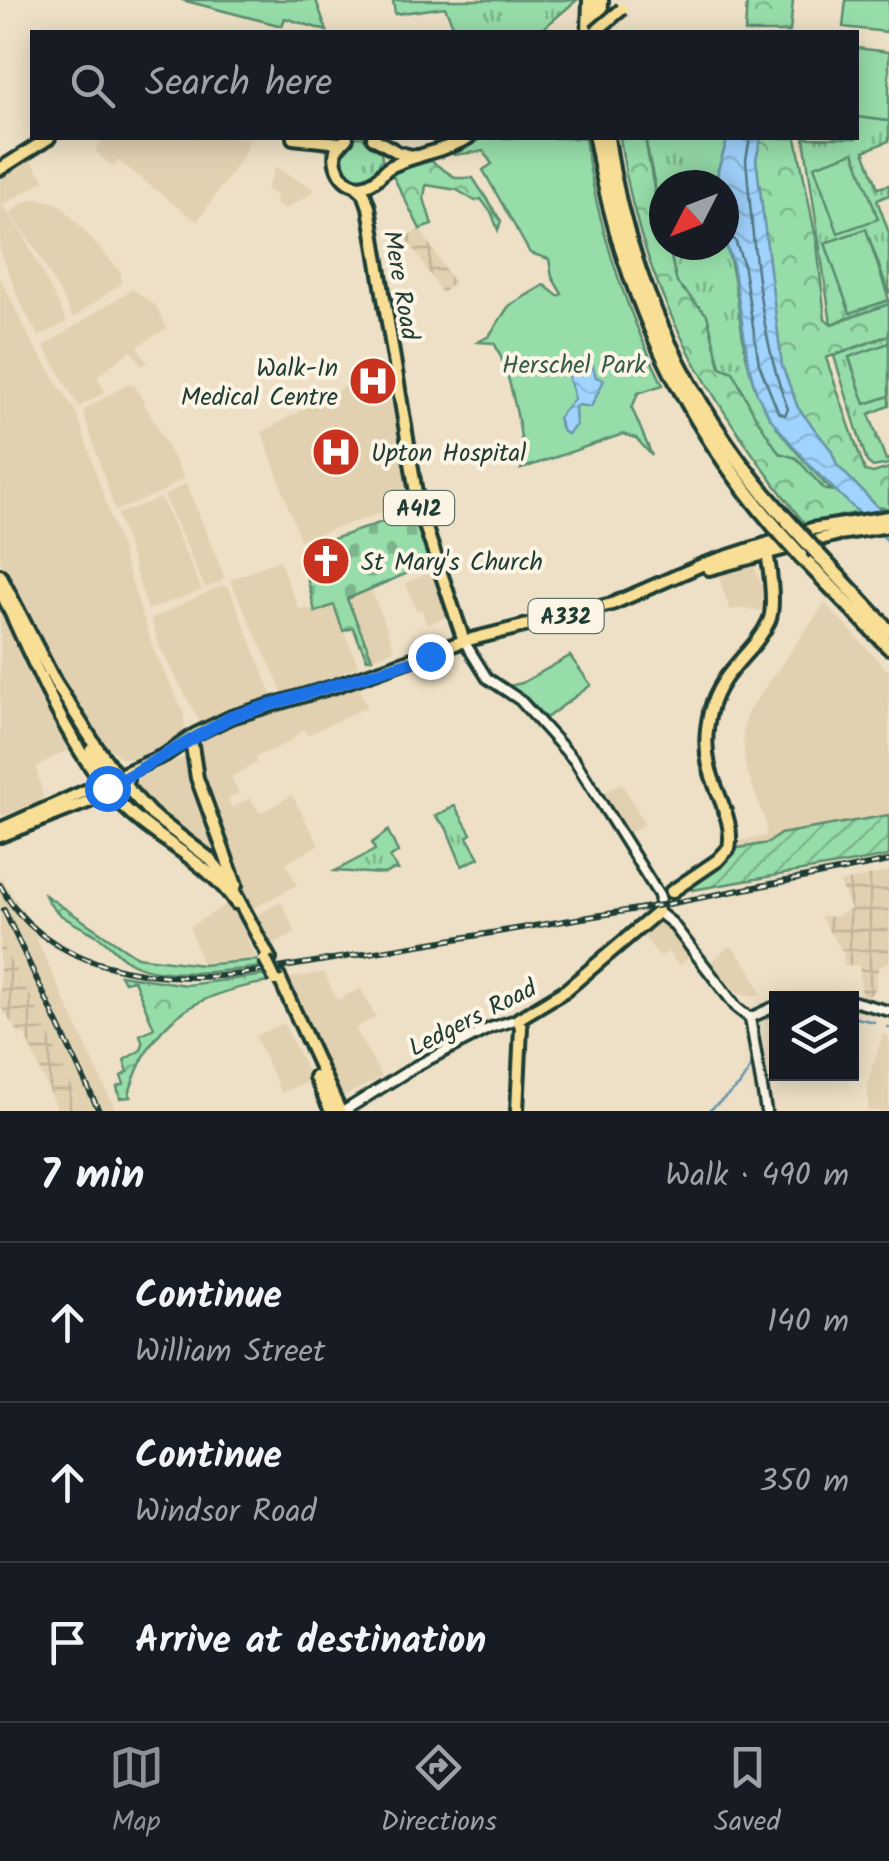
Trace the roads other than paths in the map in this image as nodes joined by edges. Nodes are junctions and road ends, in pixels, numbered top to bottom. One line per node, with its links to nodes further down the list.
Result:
1 (590, 0): 4 (highway)
2 (601, 0): 5 (highway)
3 (632, 0): 6 (main road, bridge)
4 (594, 30)
5 (594, 30)
6 (596, 30)
7 (46, 140): 18 (main road)
8 (304, 140): 15 (main road)
9 (343, 140): 15 (main road); 17 (main road)
10 (376, 140): 19 (main road)
11 (377, 140): 16 (main road)
12 (463, 140): 16 (main road)
13 (596, 140): 23 (highway)
14 (607, 140): 23 (highway)
15 (314, 142): 17 (main road)
16 (418, 157): 19 (main road)
17 (334, 158): 20 (main road)
18 (0, 169)
19 (380, 175): 20 (main road); 21 (main road, A412)
20 (356, 185): 21 (main road, A412)
21 (369, 207): 30 (main road, Mere Road / A412)
22 (889, 517): 24 (main road, A332)
23 (782, 524): 29 (highway, bridge); 31 (highway, bridge)
24 (854, 526): 25 (main road, A332); 26 (main road, A332)
25 (889, 526)
26 (762, 549): 30 (main road, A332); 45 (main road)
27 (0, 575): 32 (main road)
28 (0, 590): 37 (main road)
29 (889, 631)
30 (464, 641): 33 (main road, A332); 45 (street)
31 (889, 647)
32 (79, 721): 34 (main road); 38 (main road)
33 (191, 744): 35 (main road); 42 (main road)
34 (105, 758): 35 (main road); 36 (main road)
35 (139, 768): 36 (main road)
36 (121, 781): 38 (main road); 39 (main road); 40 (main road)
37 (95, 788): 38 (main road); 41 (main road)
38 (107, 788): 39 (main road)
39 (132, 813): 44 (main road)
40 (164, 826): 43 (main road); 44 (main road)
41 (0, 834)
42 (220, 844): 43 (main road); 46 (main road)
43 (210, 859): 44 (main road); 46 (main road)
44 (202, 869): 48 (main road)
45 (666, 894): 47 (street)
46 (240, 899): 48 (main road)
47 (658, 912): 53 (street); 54 (main road, Ledgers Road)
48 (268, 959): 52 (main road, bridge)
49 (859, 1004): 51 (street)
50 (769, 1008): 53 (street)
51 (889, 1011)
52 (291, 1014): 55 (main road); 56 (main road)
53 (750, 1018): 58 (street)
54 (518, 1019): 56 (street, Ledgers Road); 57 (main road)
55 (331, 1111)
56 (342, 1111)
57 (516, 1111)
58 (766, 1111)

